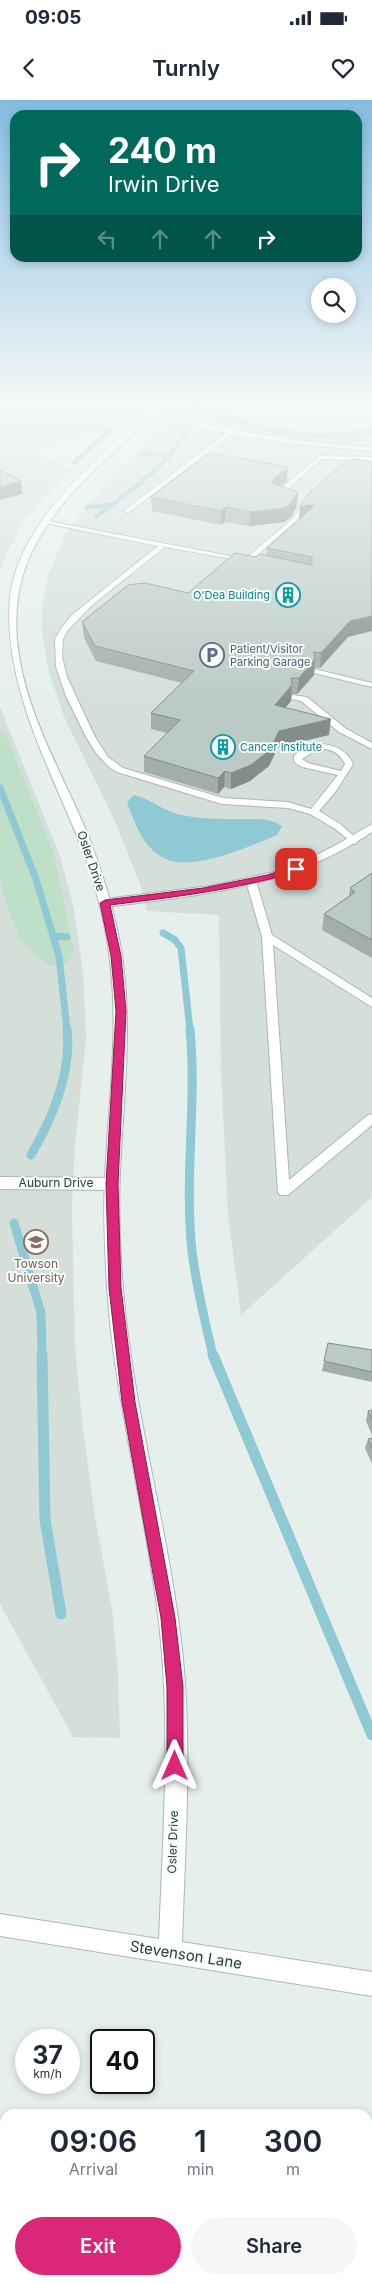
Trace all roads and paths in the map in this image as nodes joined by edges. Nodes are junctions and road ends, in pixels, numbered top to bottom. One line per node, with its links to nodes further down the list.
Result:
1 (59, 503): 6 (street, Osler Drive)
2 (138, 503): 5 (lane)
3 (300, 503): 4 (lane)
4 (304, 504): 8 (lane)
5 (127, 511)
6 (45, 521): 7 (lane); 19 (street, Osler Drive)
7 (164, 544): 8 (lane); 15 (lane)
8 (247, 561): 9 (lane)
9 (255, 563)
10 (318, 671): 11 (lane)
11 (372, 685)
12 (294, 697): 13 (lane)
13 (370, 744)
14 (343, 774): 14 (lane); 15 (lane)
15 (313, 812): 17 (lane)
16 (372, 827): 17 (street)
17 (354, 841): 18 (street)
18 (251, 881): 19 (street); 20 (lane)
19 (105, 903): 24 (street, Osler Drive)
20 (267, 937): 21 (lane); 22 (lane)
21 (372, 1003)
22 (372, 1118)
23 (0, 1183): 24 (street, Auburn Drive)
24 (112, 1184): 26 (street, Osler Drive)
25 (0, 1925): 26 (street, Stevenson Lane)
26 (170, 1953): 27 (street, Stevenson Lane)
27 (372, 1984)

